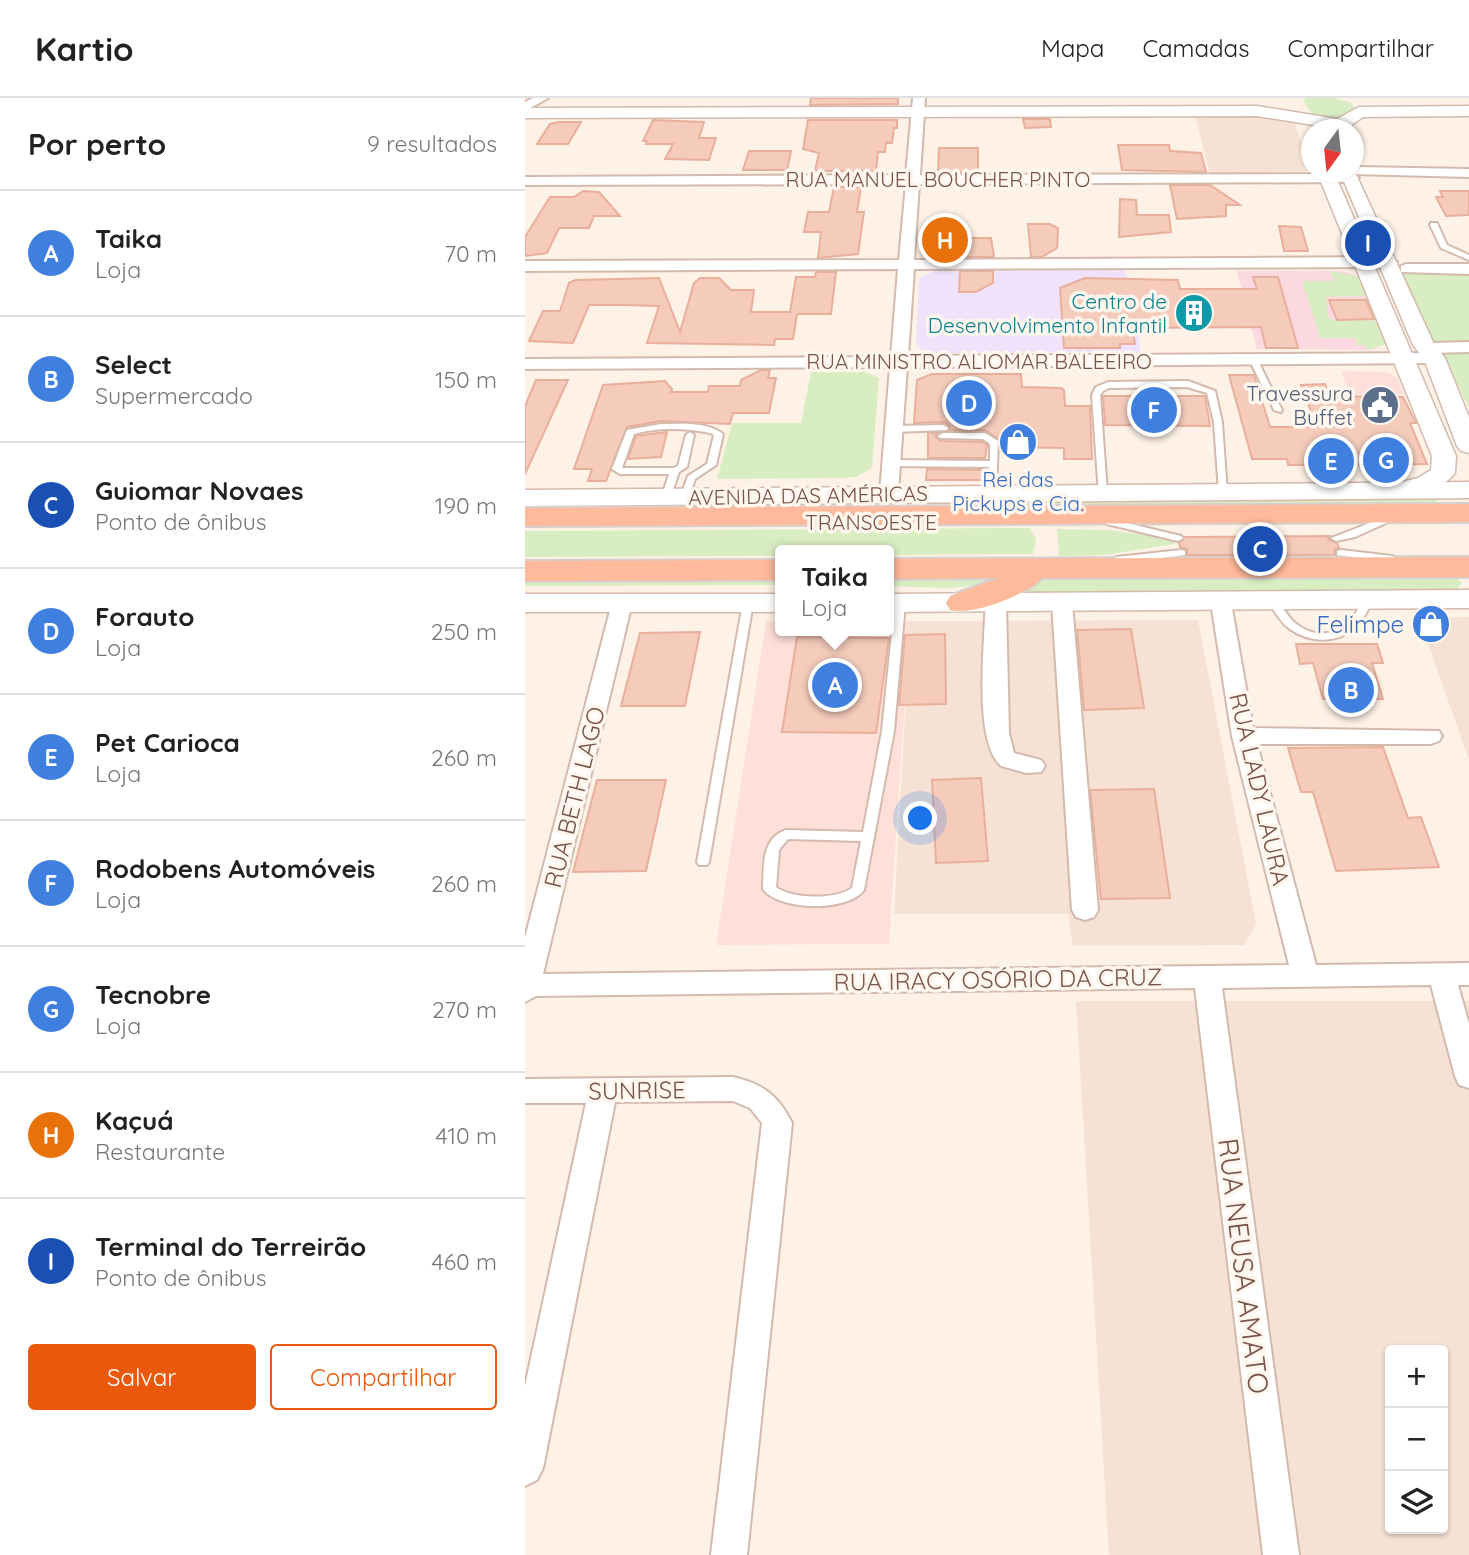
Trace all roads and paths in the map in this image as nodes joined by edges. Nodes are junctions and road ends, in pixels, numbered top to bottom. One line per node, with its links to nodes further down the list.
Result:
1 (1292, 99): 6 (street); 9 (street)
2 (1469, 103): 4 (street)
3 (918, 105): 5 (street); 6 (street); 14 (street)
4 (1355, 106): 7 (street); 10 (street)
5 (532, 107)
6 (1115, 108): 8 (street)
7 (1469, 111)
8 (1302, 119)
9 (1306, 119)
10 (1342, 119)
11 (1364, 173): 12 (street, RUA MANUEL BOUCHER PINTO)
12 (1469, 173)
13 (1301, 175): 14 (street, RUA MANUEL BOUCHER PINTO)
14 (913, 180): 15 (street, RUA MANUEL BOUCHER PINTO); 21 (street)
15 (525, 181)
16 (1329, 182): 20 (street)
17 (1357, 182): 22 (street)
18 (1434, 225): 19 (lane)
19 (1469, 258)
20 (1364, 262): 21 (street); 22 (street); 27 (street)
21 (907, 264): 23 (street); 29 (street)
22 (1398, 265): 24 (street); 26 (street)
23 (525, 266)
24 (1469, 269)
25 (1469, 347): 26 (street, RUA MINISTRO ALIOMAR BALEEIRO)
26 (1433, 353): 27 (street, RUA MINISTRO ALIOMAR BALEEIRO); 38 (street)
27 (1405, 358): 28 (street, RUA MINISTRO ALIOMAR BALEEIRO); 43 (street)
28 (1253, 359): 29 (street, RUA MINISTRO ALIOMAR BALEEIRO); 31 (lane)
29 (899, 361): 30 (street, RUA MINISTRO ALIOMAR BALEEIRO); 34 (street)
30 (525, 364)
31 (1278, 410)
32 (967, 428): 36 (lane)
33 (944, 432): 34 (lane); 36 (lane)
34 (894, 433): 37 (lane); 39 (street)
35 (690, 435): 41 (lane)
36 (985, 436): 40 (lane)
37 (927, 437)
38 (1469, 446)
39 (891, 463): 40 (lane); 45 (street)
40 (994, 464): 48 (lane)
41 (684, 487): 41 (lane); 47 (highway); 49 (main road, AVENIDA DAS AMÉRICAS); 51 (highway, AVENIDA DAS AMÉRICAS); 52 (highway, AVENIDA DAS AMÉRICAS)
42 (1469, 490): 43 (main road, AVENIDA DAS AMÉRICAS)
43 (1395, 491): 44 (main road, AVENIDA DAS AMÉRICAS)
44 (1224, 492): 46 (main road, AVENIDA DAS AMÉRICAS); 46 (lane)
45 (889, 493): 47 (main road, AVENIDA DAS AMÉRICAS); 48 (main road, AVENIDA DAS AMÉRICAS)
46 (1102, 493): 48 (main road, AVENIDA DAS AMÉRICAS)
47 (835, 494)
48 (983, 494): 52 (highway)
49 (525, 498)
50 (1469, 513): 52 (highway, AVENIDA DAS AMÉRICAS)
51 (525, 517)
52 (1030, 518): 55 (lane, TRANSOESTE); 56 (lane, TRANSOESTE); 67 (highway)
53 (1469, 520): 54 (lane, TRANSOESTE)
54 (1383, 521): 55 (lane, TRANSOESTE); 58 (lane)
55 (1110, 522): 57 (lane)
56 (525, 524)
57 (1178, 538)
58 (1336, 538)
59 (1181, 553): 64 (lane)
60 (1341, 554): 62 (lane)
61 (1469, 558): 62 (lane, TRANSOESTE)
62 (1392, 559): 64 (lane, TRANSOESTE)
63 (894, 560): 67 (lane, TRANSOESTE)
64 (1117, 560): 67 (lane, TRANSOESTE)
65 (525, 561): 66 (lane, TRANSOESTE)
66 (775, 561)
67 (1038, 565): 68 (highway); 69 (highway); 78 (highway)
68 (1469, 567)
69 (894, 569)
70 (775, 570): 71 (highway)
71 (525, 571)
72 (1469, 599): 81 (main road)
73 (525, 603): 74 (main road)
74 (622, 603): 75 (main road); 94 (street, RUA BETH LAGO)
75 (748, 603): 76 (main road); 88 (lane)
76 (775, 603)
77 (895, 603): 78 (main road); 82 (lane)
78 (963, 603): 79 (main road)
79 (996, 603): 80 (main road); 86 (street)
80 (1062, 603): 81 (main road); 89 (street)
81 (1221, 603): 84 (street, RUA LADY LAURA)
82 (894, 621)
83 (893, 636): 87 (lane)
84 (1243, 736): 85 (street); 90 (street, RUA LADY LAURA)
85 (1431, 736)
86 (1033, 766)
87 (866, 837): 87 (lane)
88 (703, 862)
89 (1085, 911)
90 (1305, 974): 91 (street, RUA IRACY OSÓRIO DA CRUZ); 93 (street, RUA IRACY OSÓRIO DA CRUZ)
91 (1442, 974): 92 (street, RUA IRACY OSÓRIO DA CRUZ); 95 (street)
92 (1469, 974)
93 (1207, 976): 94 (street, RUA IRACY OSÓRIO DA CRUZ); 100 (street, RUA NEUSA AMATO)
94 (526, 987)
95 (1469, 1076)
96 (525, 1091): 97 (street, SUNRISE)
97 (603, 1091): 98 (street); 99 (street, SUNRISE)
98 (525, 1468)
99 (729, 1555)
100 (1281, 1555)

